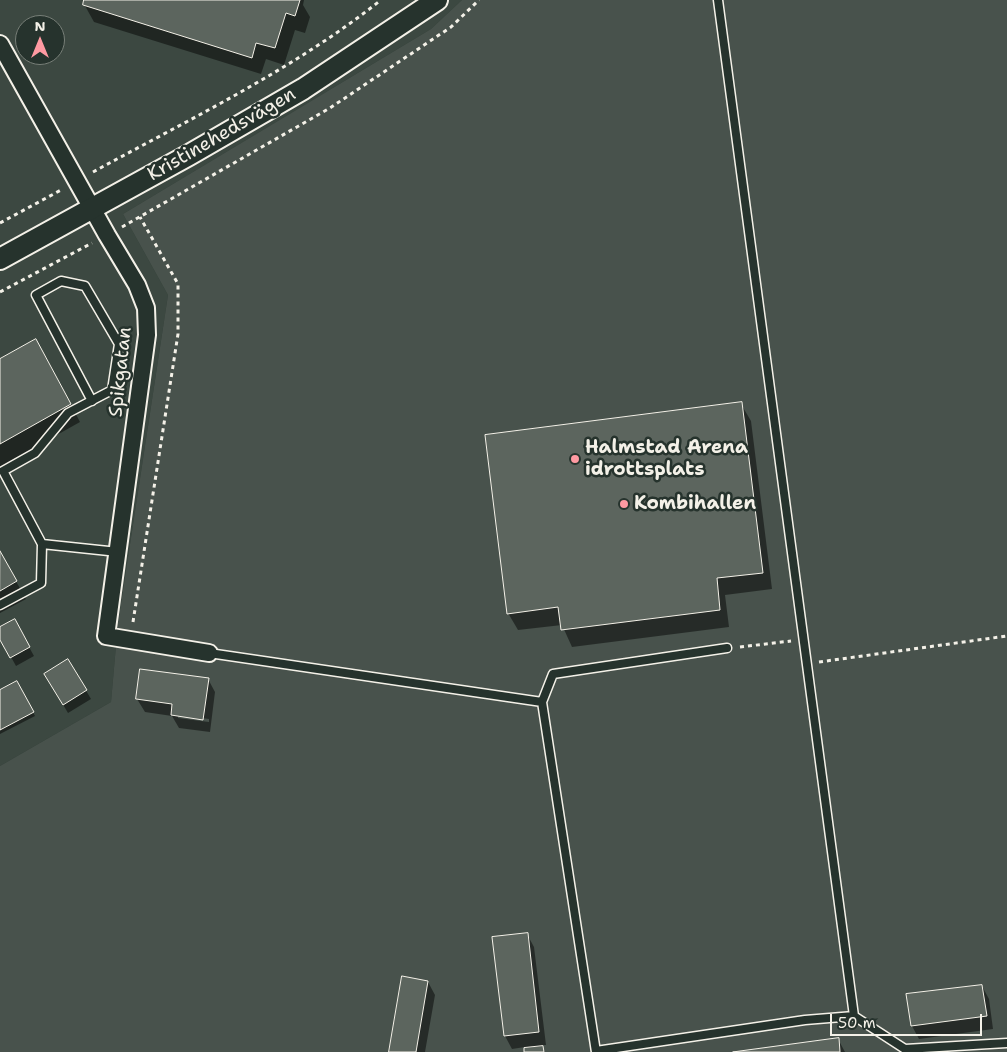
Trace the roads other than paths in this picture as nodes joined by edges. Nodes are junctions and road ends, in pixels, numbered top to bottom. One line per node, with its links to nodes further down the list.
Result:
1 (436, 0): 4 (street, Kristinehedsvägen)
2 (718, 0): 14 (lane)
3 (0, 44): 4 (street, Spikgatan)
4 (92, 209): 5 (street, Kristinehedsvägen); 9 (street, Spikgatan)
5 (0, 260)
6 (92, 402): 6 (lane); 7 (lane)
7 (1, 472): 8 (lane)
8 (42, 544): 9 (lane); 10 (lane)
9 (118, 552): 12 (street, Spikgatan)
10 (0, 606)
11 (727, 648): 13 (lane)
12 (209, 653): 13 (lane)
13 (542, 702): 16 (lane)
14 (854, 1016): 15 (lane); 16 (lane)
15 (1007, 1043)
16 (596, 1051)

